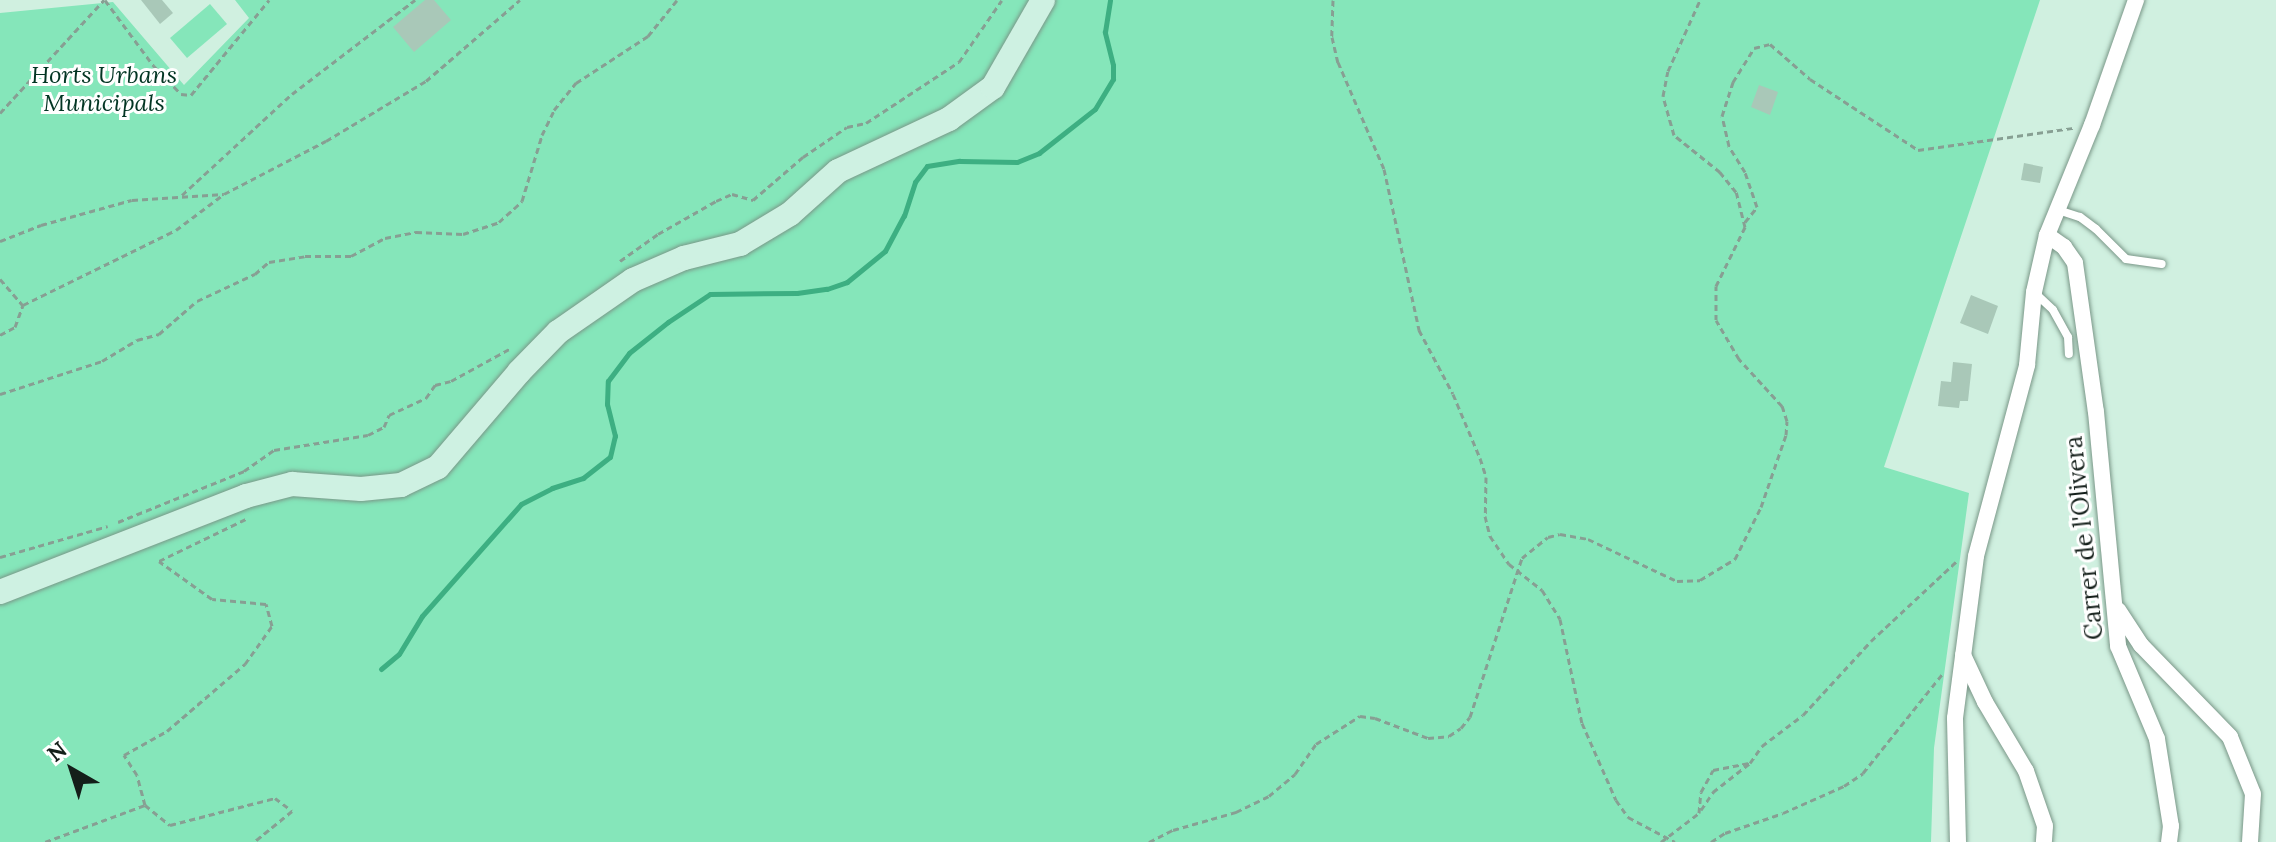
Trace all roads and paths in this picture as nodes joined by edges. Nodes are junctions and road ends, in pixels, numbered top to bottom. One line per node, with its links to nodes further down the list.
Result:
1 (105, 0): 2 (path); 11 (path)
2 (269, 0)
3 (415, 0): 14 (path)
4 (520, 0): 13 (path)
5 (677, 0): 27 (path)
6 (1002, 0): 20 (path)
7 (1043, 0): 28 (street)
8 (1333, 0): 31 (path)
9 (1700, 0): 16 (path)
10 (2136, 0): 12 (street)
11 (0, 113)
12 (2092, 125): 15 (street); 16 (path)
13 (224, 194): 14 (path); 23 (path)
14 (181, 197): 18 (path)
15 (2056, 209): 17 (street); 19 (lane)
16 (1745, 222): 31 (path)
17 (2047, 235): 22 (street); 33 (street, Carrer de l'Olivera)
18 (0, 241)
19 (2162, 264)
20 (616, 265)
21 (0, 279): 23 (path)
22 (2034, 292): 26 (lane); 29 (street)
23 (23, 305): 24 (path)
24 (0, 335)
25 (517, 344): 30 (path)
26 (2069, 354)
27 (0, 394)
28 (266, 491): 32 (street); 36 (path)
29 (1981, 538): 34 (street); 35 (path)
30 (0, 557)
31 (1516, 570): 38 (path); 41 (path)
32 (0, 592)
33 (2117, 609): 47 (street, Carrer de l'Olivera); 48 (street)
34 (1963, 654): 44 (path); 45 (street); 46 (street)
35 (1750, 763): 37 (path); 37 (path)
36 (145, 805): 39 (path); 40 (path)
37 (1699, 813): 38 (path)
38 (1668, 835): 42 (path); 43 (path)
39 (45, 842)
40 (254, 842)
41 (1149, 842)
42 (1661, 842)
43 (1675, 842)
44 (1711, 842)
45 (1958, 842)
46 (2044, 842)
47 (2169, 842)
48 (2250, 842)

